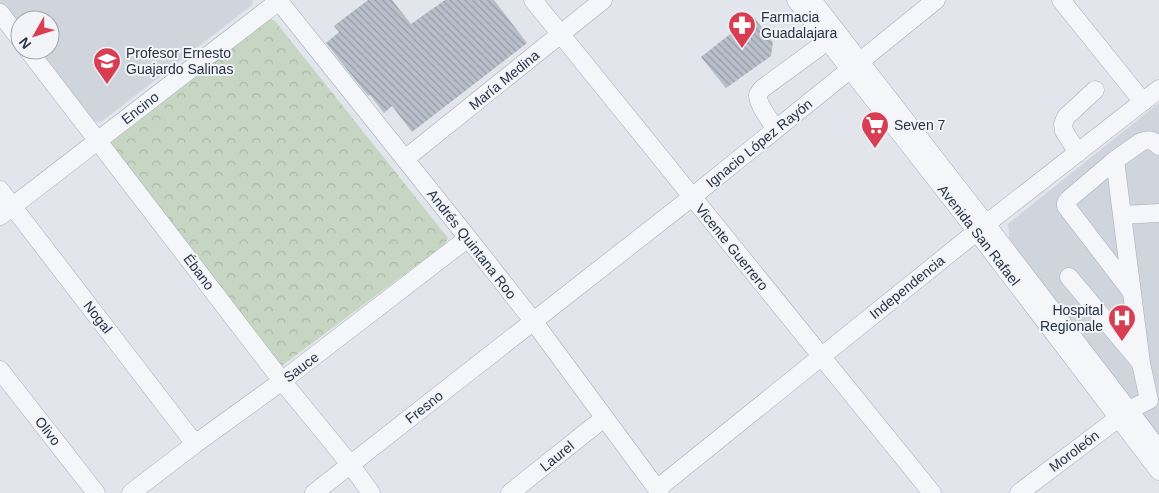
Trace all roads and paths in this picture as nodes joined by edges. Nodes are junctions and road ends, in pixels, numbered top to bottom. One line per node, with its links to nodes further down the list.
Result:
1 (279, 0): 18 (street, Encino); 21 (street, Andrés Quintana Roo)
2 (532, 0): 10 (street, Vicente Guerrero)
3 (603, 0): 10 (street, María Medina)
4 (796, 0): 11 (street, Avenida San Rafael)
5 (812, 0): 11 (street, Avenida San Rafael)
6 (936, 0): 13 (street, Ignacio López Rayón)
7 (1061, 0): 16 (street)
8 (0, 13): 9 (street)
9 (10, 26)
10 (560, 35): 21 (street, María Medina); 24 (street, Vicente Guerrero)
11 (833, 37): 13 (street, Avenida San Rafael); 17 (street)
12 (36, 60): 18 (street, Ébano)
13 (855, 65): 17 (street, Ignacio López Rayón); 28 (street, Avenida San Rafael)
14 (1159, 89): 16 (street, Independencia)
15 (1095, 90): 20 (street)
16 (1143, 102): 20 (street, Independencia)
17 (776, 129): 24 (street, Ignacio López Rayón)
18 (98, 140): 25 (street, Encino); 36 (street, Ébano)
19 (1159, 146): 22 (street)
20 (1078, 153): 28 (street, Independencia)
21 (405, 159): 29 (street, Andrés Quintana Roo)
22 (1114, 160): 27 (street); 31 (street)
23 (0, 190): 25 (street, Nogal)
24 (692, 197): 32 (street, Ignacio López Rayón); 33 (street, Vicente Guerrero)
25 (6, 211): 40 (street, Nogal)
26 (1159, 213): 27 (street)
27 (1122, 215): 31 (street)
28 (982, 228): 33 (street, Independencia); 38 (street, Avenida San Rafael)
29 (468, 238): 32 (street, Andrés Quintana Roo); 36 (street, Sauce)
30 (1070, 277): 34 (street)
31 (1132, 292): 34 (street)
32 (534, 322): 39 (street, Andrés Quintana Roo); 42 (street, Fresno)
33 (821, 356): 44 (street, Independencia); 50 (street, Vicente Guerrero)
34 (1141, 363): 37 (street)
35 (0, 370): 45 (street, Olivo)
36 (282, 381): 40 (street, Sauce); 42 (street, Ébano)
37 (1154, 405): 38 (street, Moroleón)
38 (1124, 413): 41 (street, Avenida San Rafael); 43 (street, Avenida San Rafael); 51 (street, Moroleón)
39 (604, 418): 44 (street, Andrés Quintana Roo); 49 (street, Laurel)
40 (195, 444): 46 (street, Sauce)
41 (1159, 450)
42 (350, 464): 47 (street, Fresno); 48 (street, Ébano)
43 (1159, 471)
44 (659, 491)
45 (96, 493)
46 (131, 493)
47 (314, 493)
48 (371, 493)
49 (510, 493)
50 (932, 493)
51 (1019, 493)

